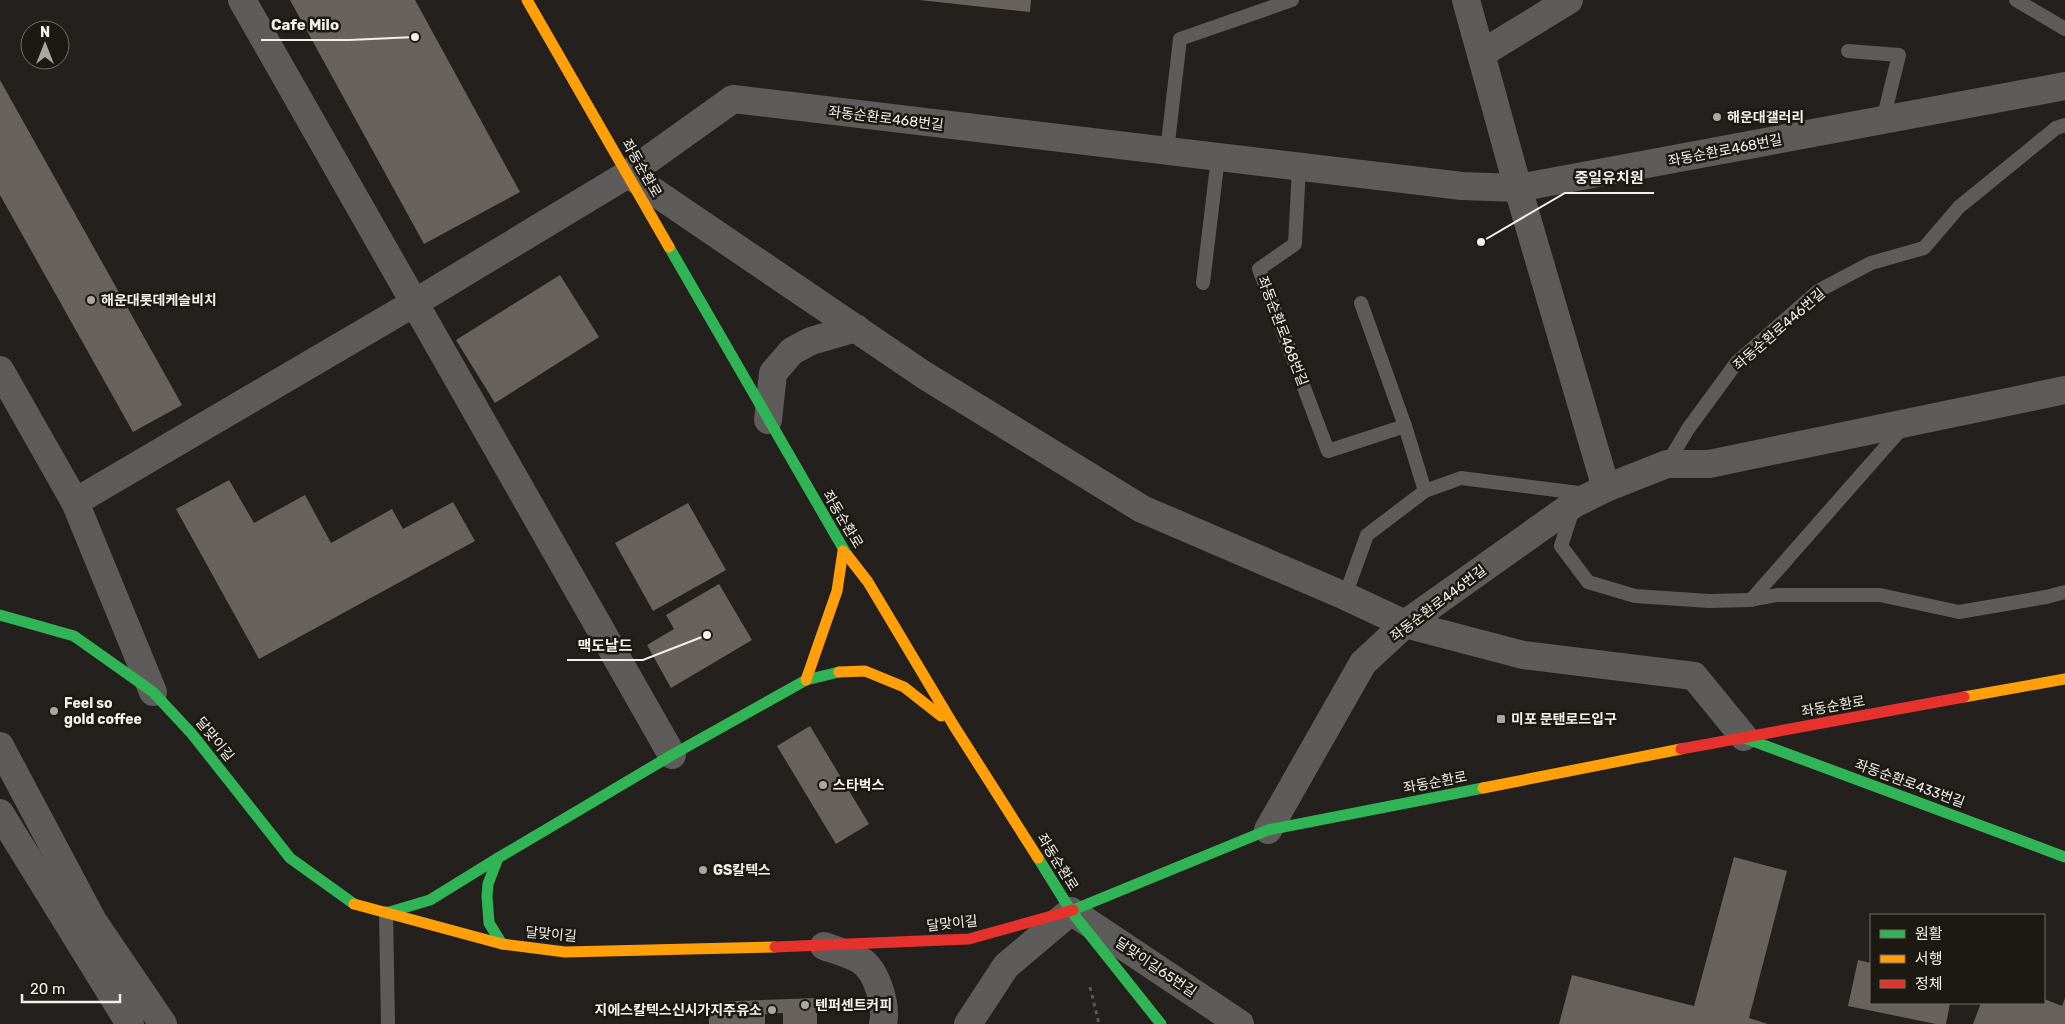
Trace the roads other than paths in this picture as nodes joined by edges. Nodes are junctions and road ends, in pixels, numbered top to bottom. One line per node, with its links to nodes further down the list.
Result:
1 (242, 0): 19 (street)
2 (527, 0): 16 (main road, 좌동순환로)
3 (1292, 0): 13 (lane)
4 (1569, 0): 9 (street)
5 (2016, 0): 7 (lane)
6 (1463, 2): 9 (street)
7 (2065, 29)
8 (1848, 51): 11 (lane)
9 (1481, 54): 17 (street)
10 (2065, 86): 11 (street, 좌동순환로468번길)
11 (1883, 120): 17 (street, 좌동순환로468번길)
12 (2065, 124): 27 (lane, 좌동순환로446번길)
13 (1167, 151): 14 (street, 좌동순환로468번길); 16 (street, 좌동순환로468번길)
14 (1218, 157): 15 (street, 좌동순환로468번길); 18 (lane)
15 (1298, 166): 17 (street, 좌동순환로468번길); 26 (lane, 좌동순환로468번길)
16 (628, 174): 19 (street, 좌동순환로468번길); 21 (street); 24 (main road, 좌동순환로)
17 (1518, 188): 29 (street)
18 (1203, 283)
19 (416, 302): 30 (street, 좌동순환로468번길); 43 (street)
20 (1361, 303): 26 (lane)
21 (856, 328): 24 (street); 33 (street)
22 (0, 370): 30 (street)
23 (2065, 390): 25 (street, 좌동순환로446번길)
24 (768, 420): 31 (main road, 좌동순환로)
25 (1906, 424): 27 (street, 좌동순환로446번길); 34 (lane)
26 (1405, 426): 28 (lane)
27 (1667, 464): 29 (street, 좌동순환로446번길)
28 (1425, 491): 29 (lane, 좌동순환로446번길); 33 (lane, 좌동순환로446번길)
29 (1591, 495): 34 (lane); 36 (street, 좌동순환로446번길)
30 (75, 502): 39 (street)
31 (843, 551): 38 (main road); 40 (main road, 좌동순환로)
32 (2065, 592): 34 (lane)
33 (1345, 596): 36 (street)
34 (1751, 600)
35 (0, 615): 39 (main road, 달맞이길)
36 (1405, 624): 41 (street); 45 (street, 좌동순환로446번길)
37 (2065, 679): 41 (main road, 좌동순환로)
38 (806, 680): 40 (main road); 43 (main road)
39 (153, 692): 49 (main road, 달맞이길)
40 (954, 726): 48 (main road, 좌동순환로)
41 (1744, 737): 45 (main road, 좌동순환로); 46 (main road, 좌동순환로433번길)
42 (0, 746): 53 (street)
43 (672, 755): 47 (main road)
44 (0, 813): 52 (street)
45 (1268, 830): 48 (main road, 좌동순환로)
46 (2065, 857)
47 (498, 858): 49 (main road); 50 (main road)
48 (1071, 911): 51 (main road, 달맞이길); 56 (street); 57 (main road); 58 (street, 달맞이길65번길)
49 (386, 913): 50 (main road, 달맞이길); 54 (lane)
50 (502, 944): 51 (main road, 달맞이길)
51 (824, 946): 55 (street)
52 (130, 1024)
53 (163, 1024)
54 (388, 1024)
55 (883, 1024)
56 (968, 1024)
57 (1161, 1024)
58 (1240, 1024)

